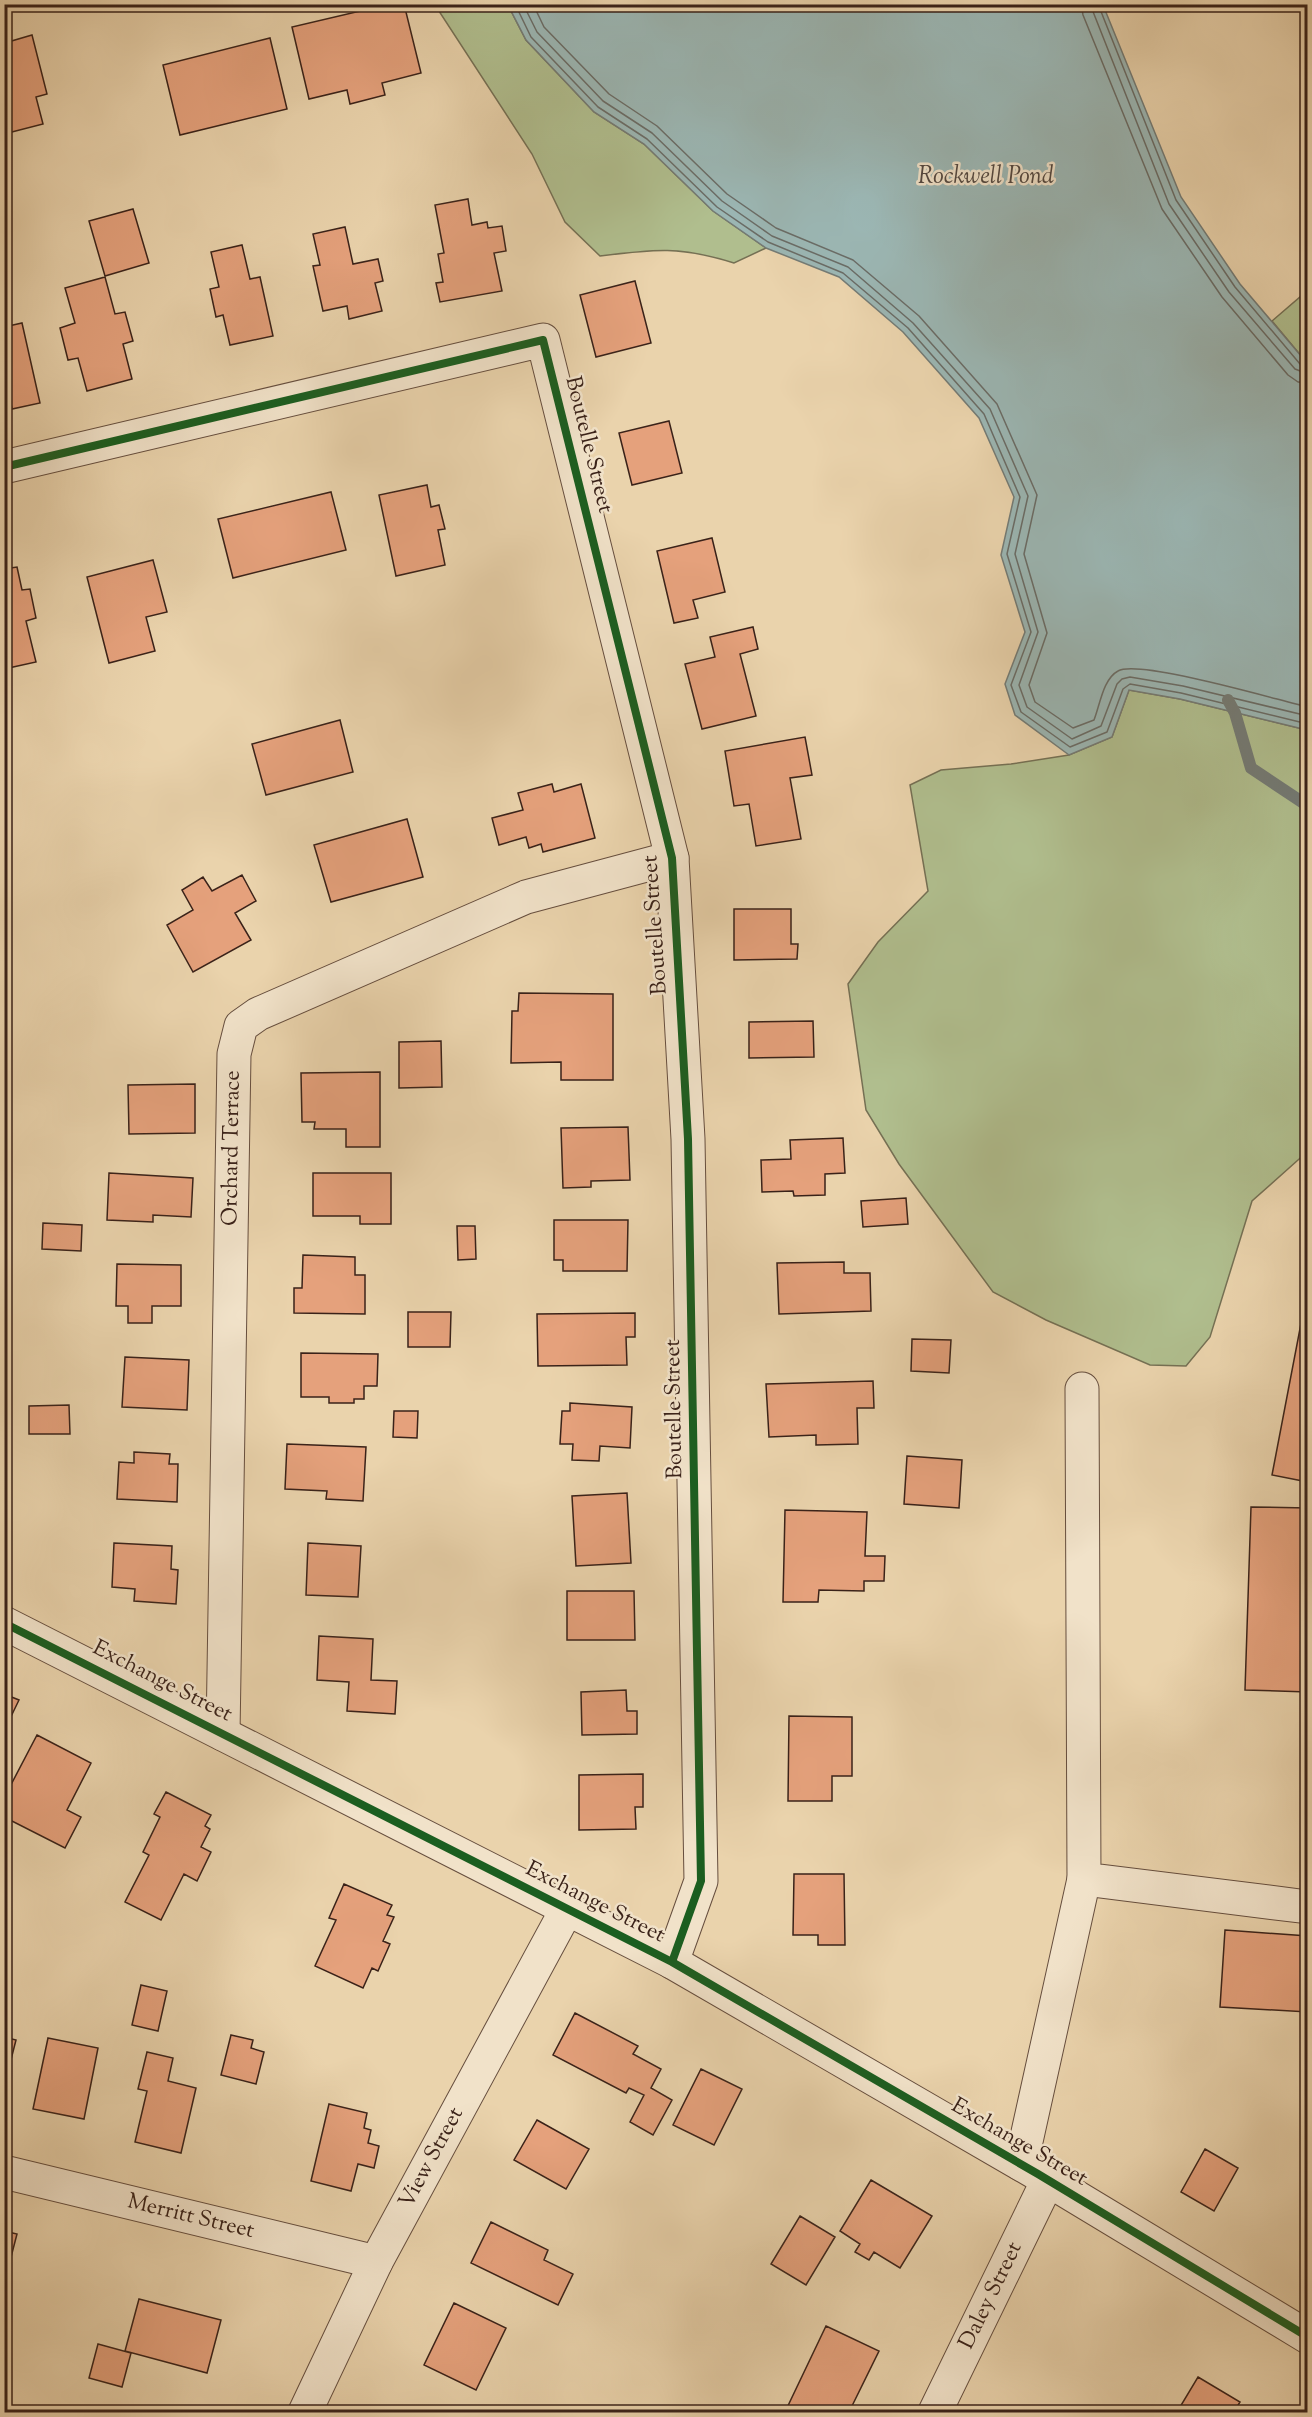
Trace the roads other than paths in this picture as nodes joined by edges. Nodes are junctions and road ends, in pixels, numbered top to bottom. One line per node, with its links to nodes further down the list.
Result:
1 (4, 467): 2 (street, Boutelle Street)
2 (672, 858): 5 (street, Orchard Terrace); 9 (street, Boutelle Street)
3 (1082, 1389): 6 (street)
4 (4, 1623): 5 (street, Exchange Street)
5 (223, 1734): 8 (street, Exchange Street)
6 (1084, 1879): 7 (street); 10 (street)
7 (1308, 1907)
8 (567, 1909): 9 (street, Exchange Street); 13 (street, View Street)
9 (672, 1962): 10 (street, Exchange Street)
10 (1021, 2164): 12 (street, Exchange Street)
11 (4, 2172): 13 (street, Merritt Street)
12 (1048, 2180): 14 (street, Exchange Street); 16 (street, Daley Street)
13 (376, 2262): 15 (street, View Street)
14 (1308, 2337)
15 (305, 2412)
16 (935, 2412)

